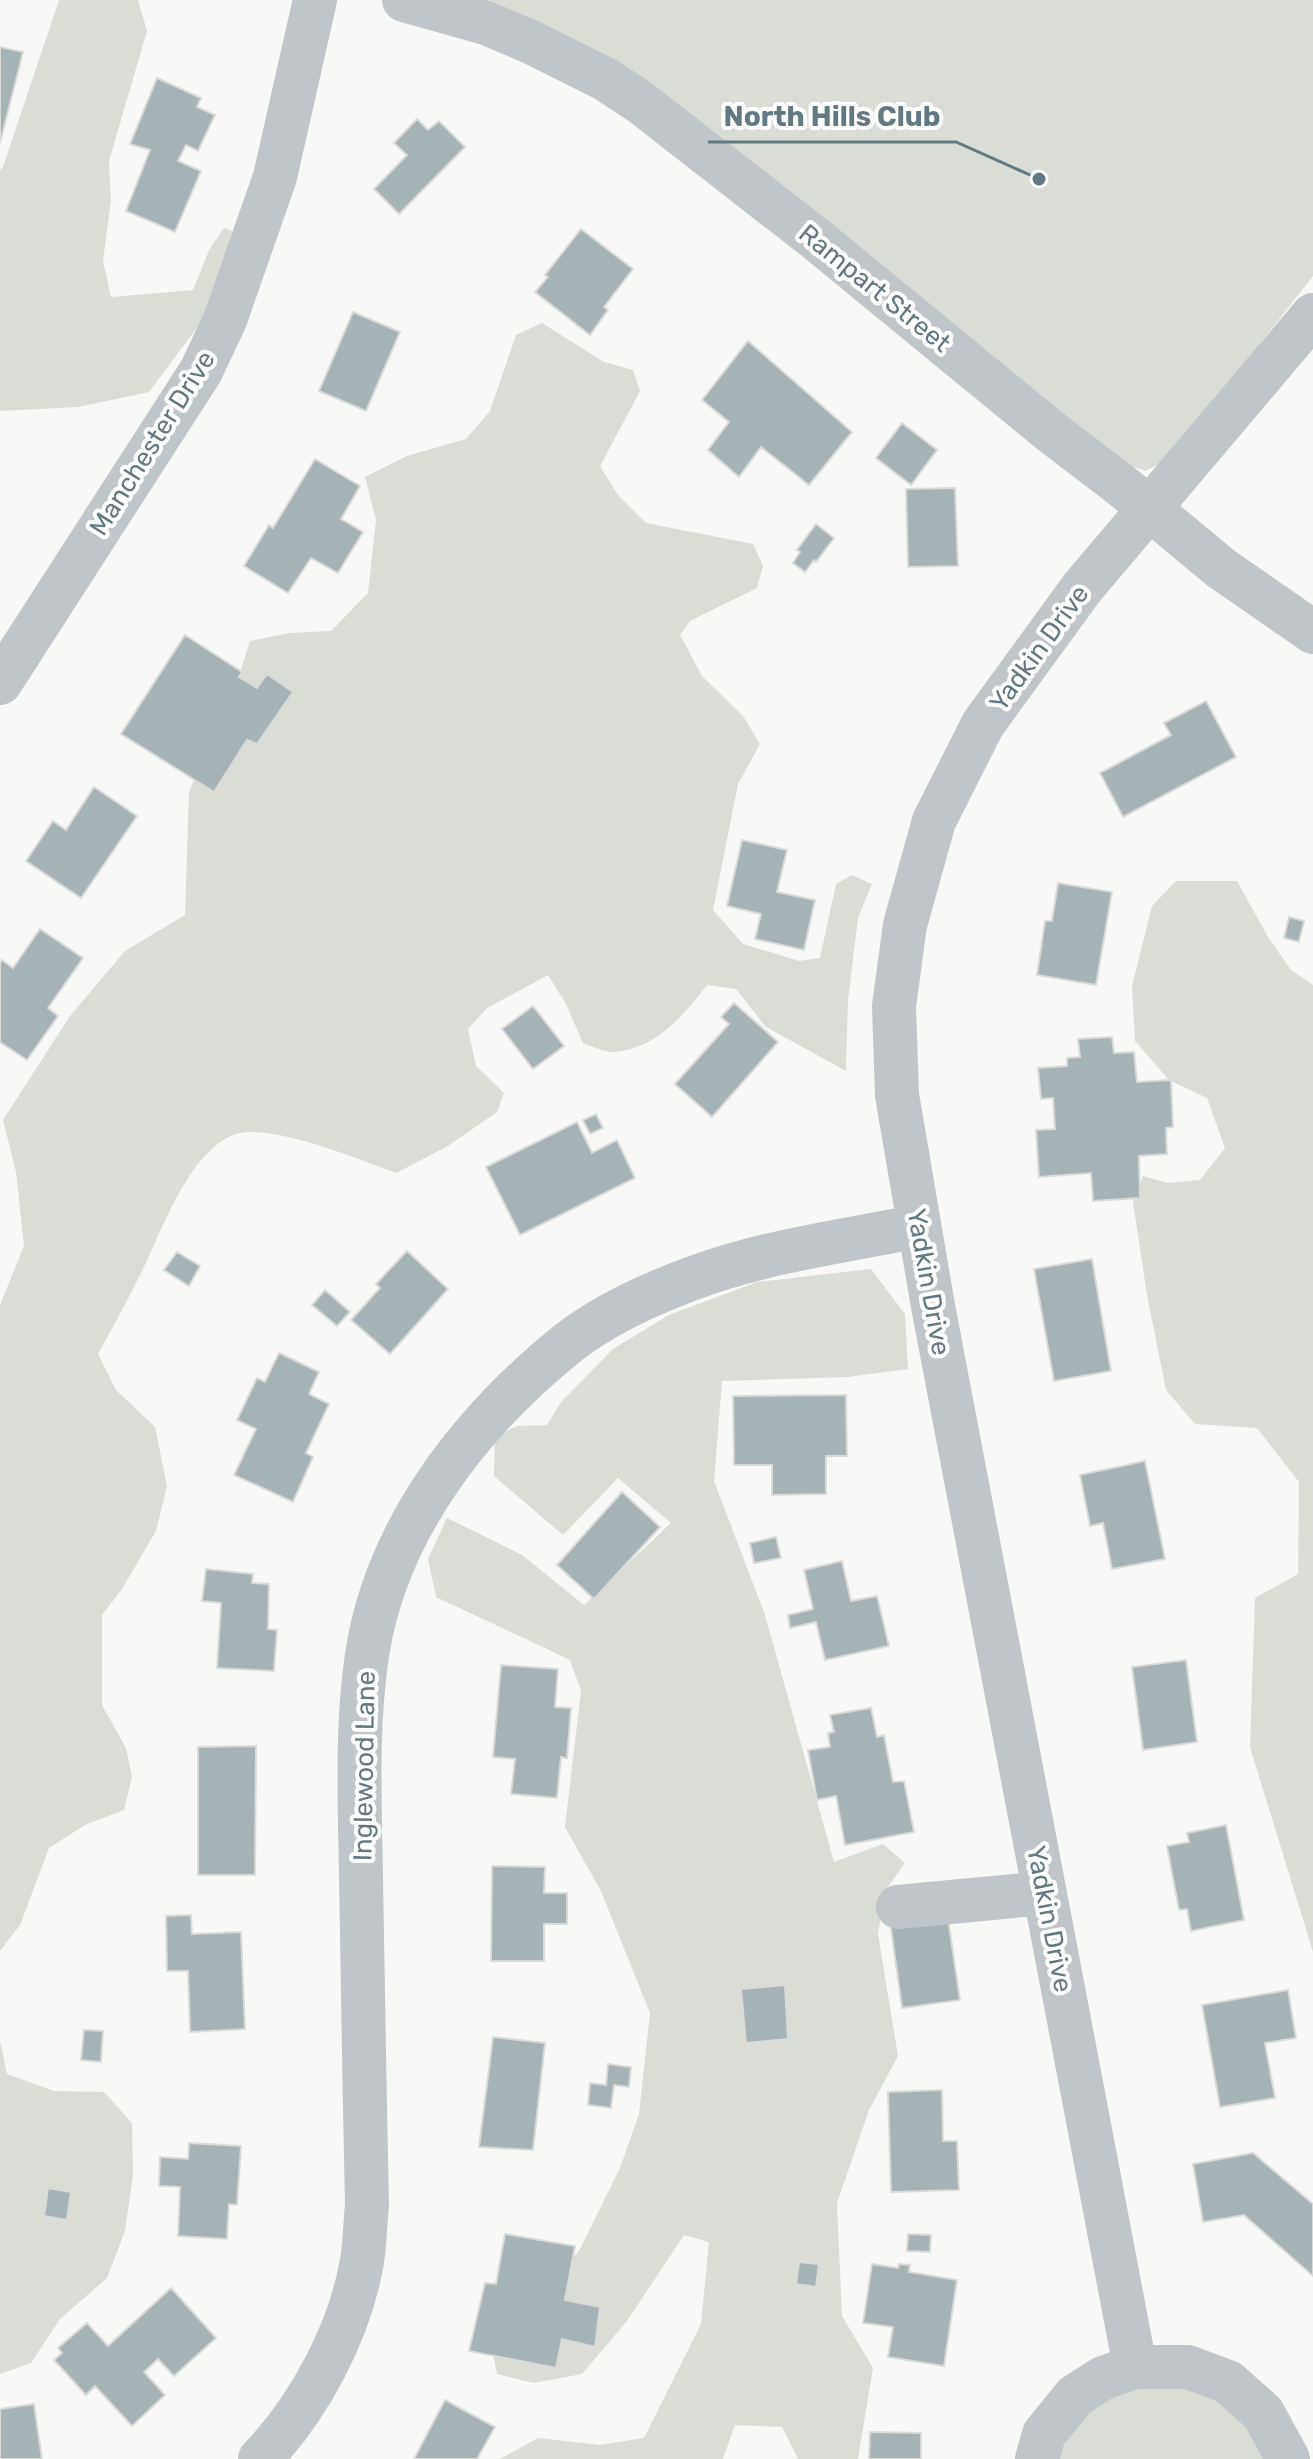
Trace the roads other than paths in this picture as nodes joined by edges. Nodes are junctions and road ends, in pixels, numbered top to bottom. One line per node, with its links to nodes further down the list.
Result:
1 (315, 0): 6 (street, Manchester Drive)
2 (404, 0): 4 (street, Rampart Street)
3 (1313, 315): 4 (street, Yadkin Drive)
4 (1150, 509): 5 (street, Rampart Street); 7 (street, Yadkin Drive)
5 (1313, 632)
6 (0, 683)
7 (919, 1226): 8 (street, Yadkin Drive); 11 (street, Inglewood Lane)
8 (1045, 1893): 9 (street); 10 (street, Yadkin Drive)
9 (898, 1907)
10 (1135, 2367): 12 (street); 13 (street)
11 (260, 2459)
12 (1037, 2459)
13 (1288, 2459)

